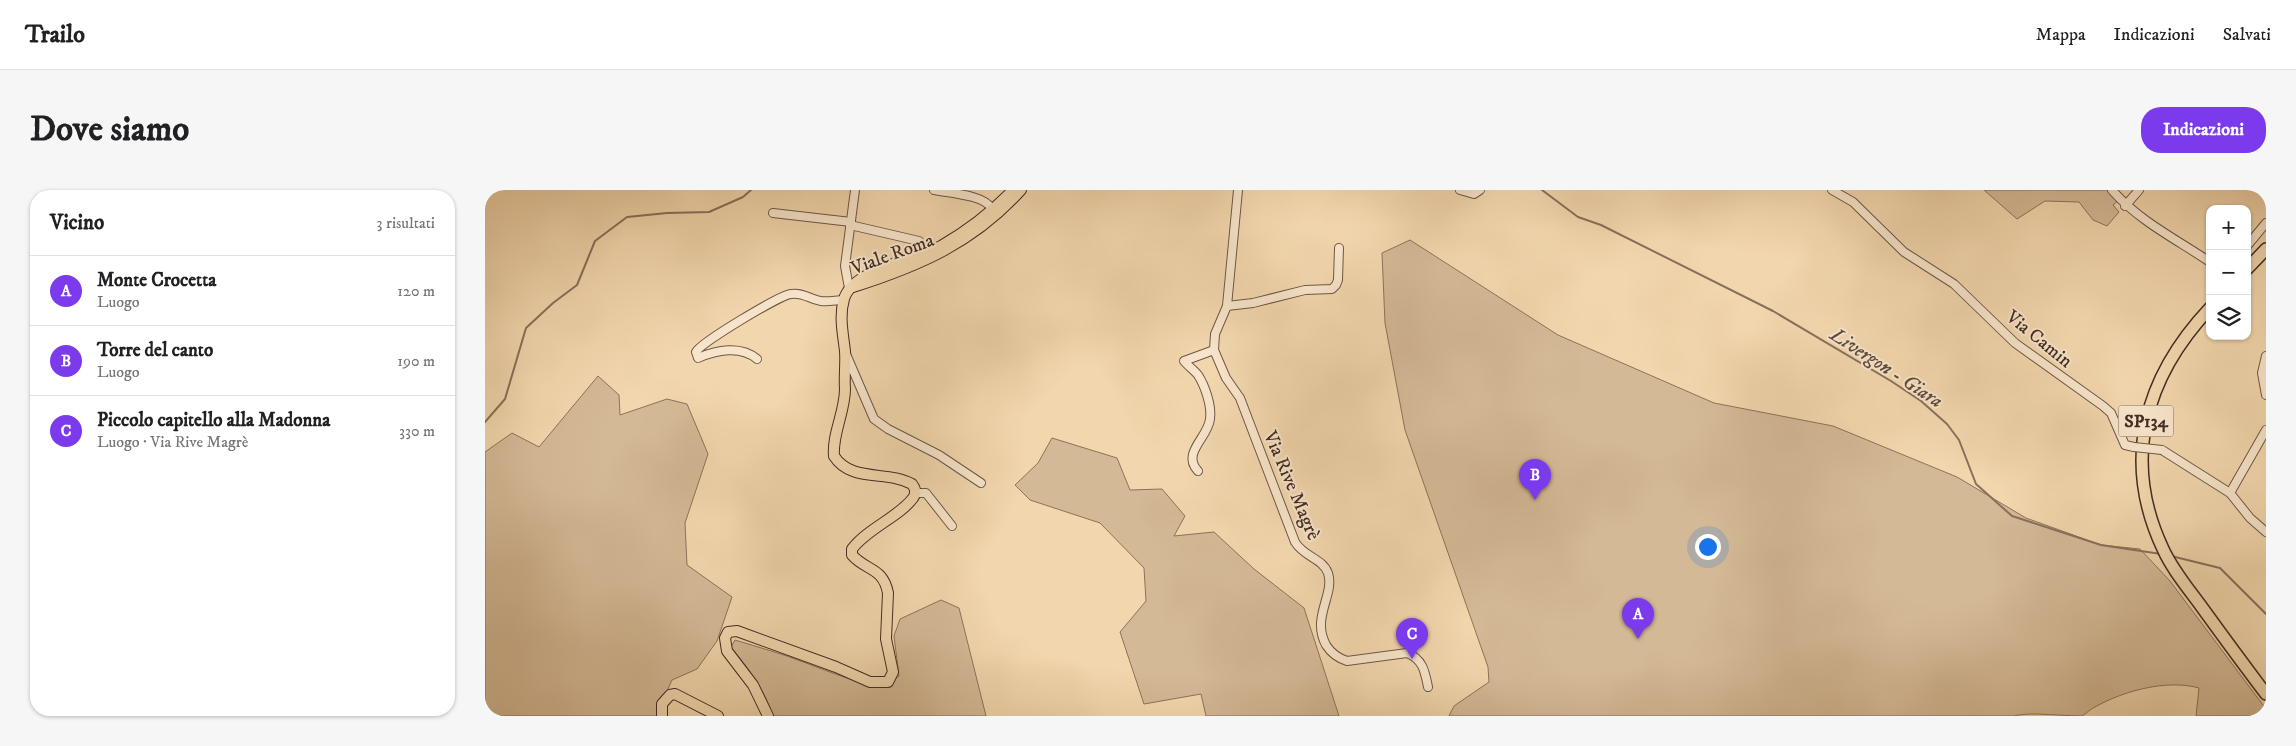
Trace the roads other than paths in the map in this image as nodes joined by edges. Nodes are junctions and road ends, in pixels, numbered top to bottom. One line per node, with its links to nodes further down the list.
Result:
1 (489, 190): 13 (street)
2 (855, 190): 17 (street)
3 (934, 190): 12 (street)
4 (1013, 190): 15 (main road, Viale Roma)
5 (1021, 190): 25 (main road, Viale Roma)
6 (1238, 190): 27 (street)
7 (1460, 190): 8 (street)
8 (1480, 190)
9 (1832, 190): 38 (street, Via Camin, bridge)
10 (2112, 190): 14 (street)
11 (2139, 190): 14 (street)
12 (967, 193): 15 (street)
13 (485, 194)
14 (2125, 206): 23 (street)
15 (992, 209): 25 (main road, Viale Roma)
16 (773, 213): 17 (street)
17 (851, 224): 19 (street); 25 (street)
18 (2266, 224): 20 (street)
19 (919, 241)
20 (2251, 241)
21 (1339, 248): 27 (street)
22 (2266, 249): 24 (highway)
23 (2206, 259)
24 (2251, 264)
25 (849, 288): 26 (main road)
26 (844, 300): 30 (main road); 32 (street)
27 (1227, 306): 29 (street)
28 (2206, 313): 42 (highway, SP134)
29 (1214, 350): 35 (street); 41 (street, Via Rive Magrè)
30 (845, 352): 36 (street); 37 (main road)
31 (2266, 356): 33 (street)
32 (757, 359)
33 (2266, 396)
34 (2266, 430): 38 (street)
35 (1198, 471)
36 (981, 482)
37 (916, 493): 39 (street); 45 (main road)
38 (2231, 494): 40 (street)
39 (952, 526)
40 (2266, 532)
41 (1428, 688)
42 (2266, 694)
43 (662, 716): 44 (main road)
44 (718, 716)
45 (768, 716)

